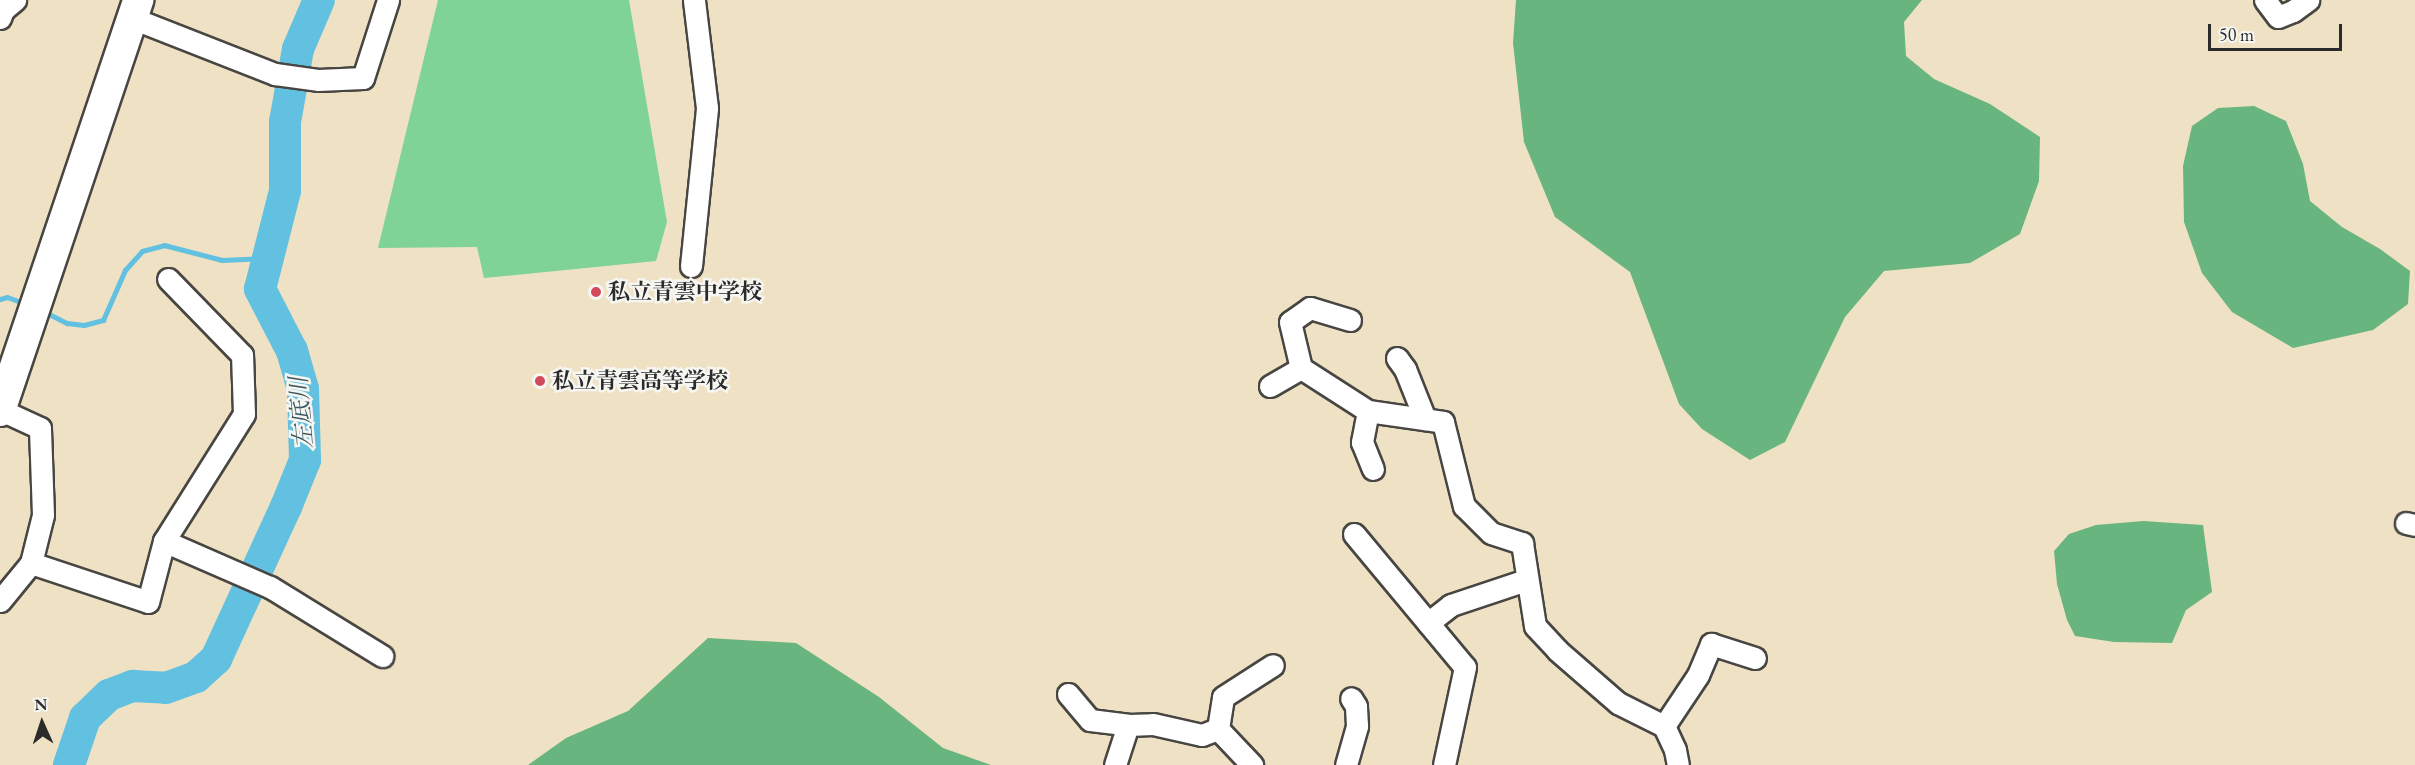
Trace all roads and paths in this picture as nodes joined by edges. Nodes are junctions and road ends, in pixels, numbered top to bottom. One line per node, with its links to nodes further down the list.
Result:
1 (15, 0): 7 (street)
2 (388, 0): 6 (street)
3 (694, 0): 8 (street)
4 (2265, 0): 5 (street)
5 (2308, 0)
6 (135, 9): 14 (street)
7 (0, 18)
8 (692, 266)
9 (168, 279): 19 (street)
10 (1350, 320): 12 (street)
11 (1397, 358): 16 (street)
12 (1301, 368): 13 (street); 15 (street)
13 (1270, 386)
14 (0, 410): 20 (street)
15 (1368, 411): 16 (street); 17 (street)
16 (1425, 419): 21 (street)
17 (1373, 469)
18 (1354, 534): 23 (street)
19 (164, 541): 20 (street); 24 (street)
20 (31, 563): 22 (street)
21 (1526, 580): 23 (street); 30 (street)
22 (0, 601)
23 (1428, 623): 35 (street)
24 (382, 656)
25 (1755, 657): 30 (street)
26 (1273, 665): 31 (street)
27 (1068, 694): 29 (street)
28 (1351, 698): 34 (street)
29 (1128, 725): 31 (street); 32 (street)
30 (1664, 726): 36 (street)
31 (1218, 729): 33 (street)
32 (1115, 765)
33 (1252, 765)
34 (1346, 765)
35 (1444, 765)
36 (1678, 765)

